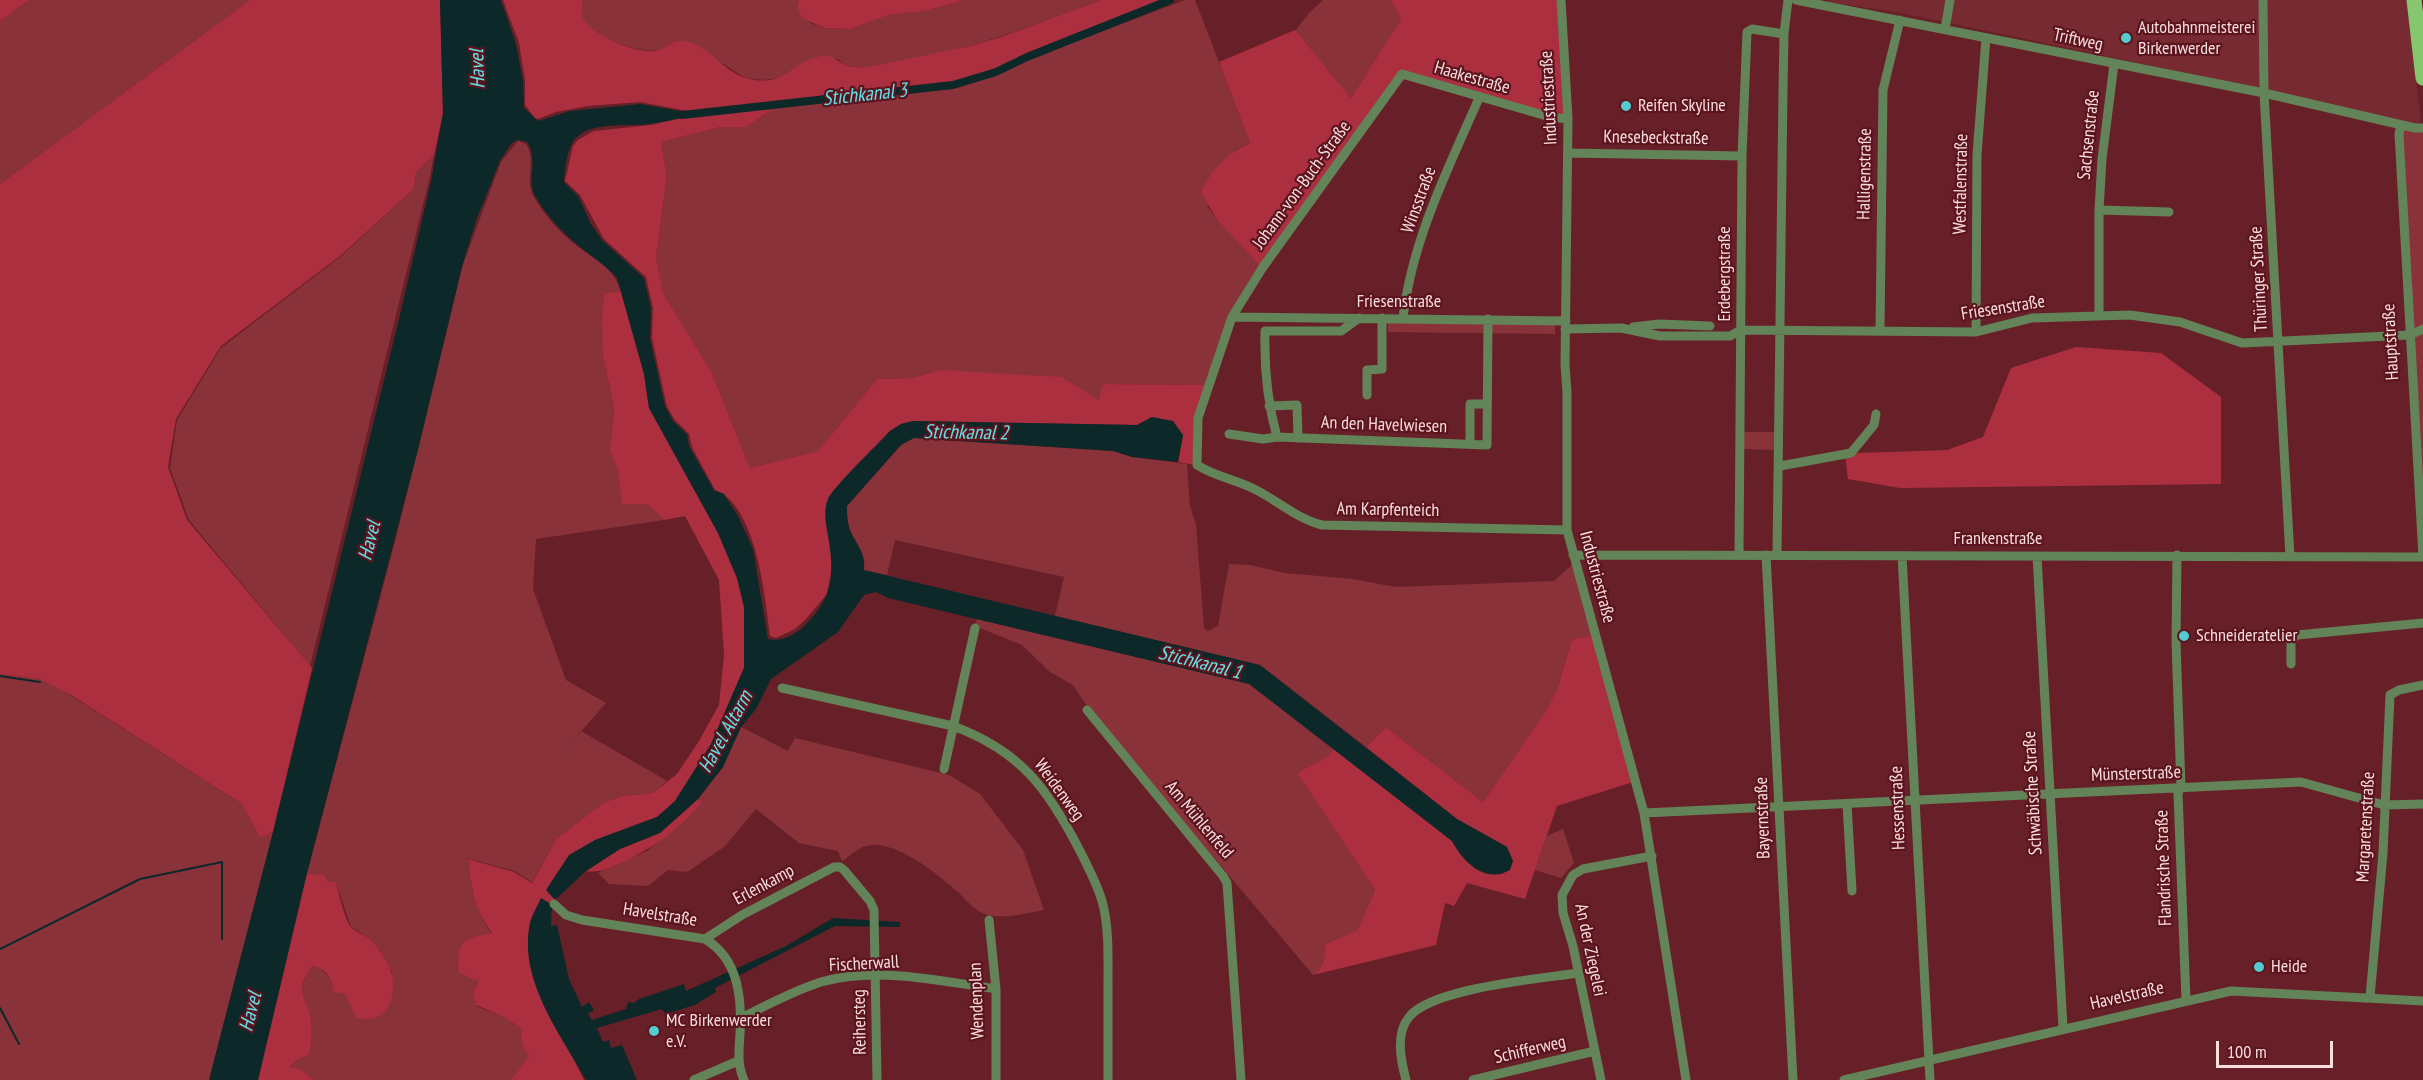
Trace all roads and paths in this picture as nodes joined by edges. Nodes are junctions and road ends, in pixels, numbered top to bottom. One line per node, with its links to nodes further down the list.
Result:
1 (1561, 0): 16 (street, Industriestraße)
2 (1788, 0): 9 (street)
3 (1796, 0): 7 (street, Triftweg)
4 (1950, 0): 8 (street)
5 (2264, 0): 14 (street, Thüringer Straße)
6 (2414, 0): 13 (main road)
7 (1900, 20): 8 (street, Triftweg); 35 (street, Halligenstraße)
8 (1945, 29): 10 (street, Triftweg)
9 (1784, 34): 20 (street, Erdebergstraße); 34 (street)
10 (1986, 38): 11 (street, Triftweg); 36 (street, Westfalenstraße)
11 (2114, 64): 14 (street, Triftweg); 21 (street, Sachsenstraße)
12 (1402, 74): 15 (street, Haakestraße); 24 (street, Johann-von-Buch-Straße)
13 (2423, 78)
14 (2264, 93): 17 (street, Triftweg); 38 (street, Thüringer Straße)
15 (1479, 98): 16 (street, Haakestraße); 27 (street, Winsstraße)
16 (1568, 119): 19 (street, Industriestraße)
17 (2401, 125): 18 (street, Triftweg); 37 (street, Hauptstraße)
18 (2423, 128)
19 (1568, 153): 20 (street, Knesebeckstraße); 29 (street, Industriestraße)
20 (1742, 156): 33 (street, Erdebergstraße)
21 (2099, 210): 22 (street); 23 (street, Sachsenstraße)
22 (2169, 212)
23 (2099, 316): 36 (street, Friesenstraße); 38 (street, Friesenstraße)
24 (1232, 317): 25 (street, Friesenstraße); 48 (street, Am Karpfenteich)
25 (1359, 318): 26 (street, Friesenstraße); 41 (street)
26 (1382, 318): 27 (street, Friesenstraße); 39 (street)
27 (1403, 318): 28 (street, Friesenstraße)
28 (1488, 319): 29 (street, Friesenstraße); 40 (street, An den Havelwiesen)
29 (1565, 325): 31 (street, Friesenstraße); 48 (street, Industriestraße)
30 (1710, 326): 31 (street, Friesenstraße)
31 (1621, 328): 33 (street, Friesenstraße)
32 (2423, 329): 37 (street, Friesenstraße)
33 (1742, 330): 34 (street, Friesenstraße); 50 (street, Erdebergstraße)
34 (1780, 330): 35 (street, Friesenstraße); 47 (street)
35 (1880, 330): 36 (street, Friesenstraße)
36 (1976, 332)
37 (2410, 335): 38 (street, Friesenstraße); 57 (street, Hauptstraße)
38 (2280, 342): 56 (street, Thüringer Straße)
39 (1367, 394)
40 (1487, 404): 46 (street, An den Havelwiesen); 46 (street, An den Havelwiesen)
41 (1269, 405): 44 (street); 45 (street, An den Havelwiesen)
42 (1876, 414): 47 (street)
43 (1229, 434): 44 (street, An den Havelwiesen)
44 (1277, 437): 45 (street, An den Havelwiesen)
45 (1298, 438): 46 (street, An den Havelwiesen)
46 (1470, 444)
47 (1780, 466): 52 (street)
48 (1567, 530): 49 (street, Industriestraße)
49 (1574, 555): 50 (street, Frankenstraße); 73 (street, Industriestraße)
50 (1739, 555): 51 (street, Frankenstraße)
51 (1766, 555): 52 (street, Frankenstraße); 72 (street, Bayernstraße)
52 (1777, 555): 54 (street, Frankenstraße)
53 (2177, 555): 55 (street, Frankenstraße); 56 (street, Frankenstraße); 66 (street, Flandrische Straße)
54 (1902, 556): 55 (street, Frankenstraße); 68 (street, Hessenstraße)
55 (2037, 556): 67 (street, Schwäbische Straße)
56 (2290, 557): 57 (street, Frankenstraße)
57 (2423, 557)
58 (2423, 623): 60 (street)
59 (975, 628): 64 (street)
60 (2291, 664)
61 (2423, 685): 71 (street, Margaretenstraße)
62 (782, 688): 64 (street, Weidenweg)
63 (1087, 710): 96 (street, Am Mühlenfeld)
64 (953, 726): 65 (street); 95 (street, Weidenweg)
65 (944, 769)
66 (2181, 788): 67 (street, Münsterstraße); 71 (street, Münsterstraße); 84 (street, Flandrische Straße)
67 (2049, 794): 68 (street, Münsterstraße); 87 (street, Schwäbische Straße)
68 (1916, 800): 69 (street, Münsterstraße); 89 (street, Hessenstraße)
69 (1847, 804): 72 (street, Münsterstraße); 76 (street)
70 (2423, 804): 71 (street, Münsterstraße)
71 (2384, 805): 83 (street, Margaretenstraße)
72 (1781, 808): 73 (street, Münsterstraße); 101 (street, Bayernstraße)
73 (1644, 813): 74 (street, Industriestraße)
74 (1652, 856): 80 (street, An der Ziegelei); 100 (street, Industriestraße)
75 (840, 867): 79 (street, Erlenkamp); 81 (street, Reihersteg)
76 (1851, 891)
77 (554, 904): 79 (street, Havelstraße)
78 (989, 920): 82 (street, Wendenplan)
79 (705, 939): 86 (street, Havelstraße)
80 (1578, 973): 88 (street, An der Ziegelei); 97 (street)
81 (875, 976): 82 (street, Fischerwall); 86 (street, Fischerwall); 93 (street, Reihersteg)
82 (996, 989): 94 (street, Wendenplan)
83 (2370, 997): 84 (street, Havelstraße); 85 (street, Havelstraße)
84 (2186, 1000): 87 (street, Havelstraße)
85 (2423, 1001)
86 (741, 1018): 90 (street, Havelstraße)
87 (2063, 1028): 89 (street, Havelstraße)
88 (1595, 1051): 98 (street, Schifferweg); 99 (street, An der Ziegelei)
89 (1928, 1059): 102 (street, Havelstraße); 103 (street, Hessenstraße)
90 (738, 1061): 91 (street); 92 (street, Havelstraße)
91 (694, 1080)
92 (744, 1080)
93 (877, 1080)
94 (996, 1080)
95 (1108, 1080)
96 (1241, 1080)
97 (1406, 1080)
98 (1473, 1080)
99 (1601, 1080)
100 (1686, 1080)
101 (1794, 1080)
102 (1844, 1080)
103 (1930, 1080)

